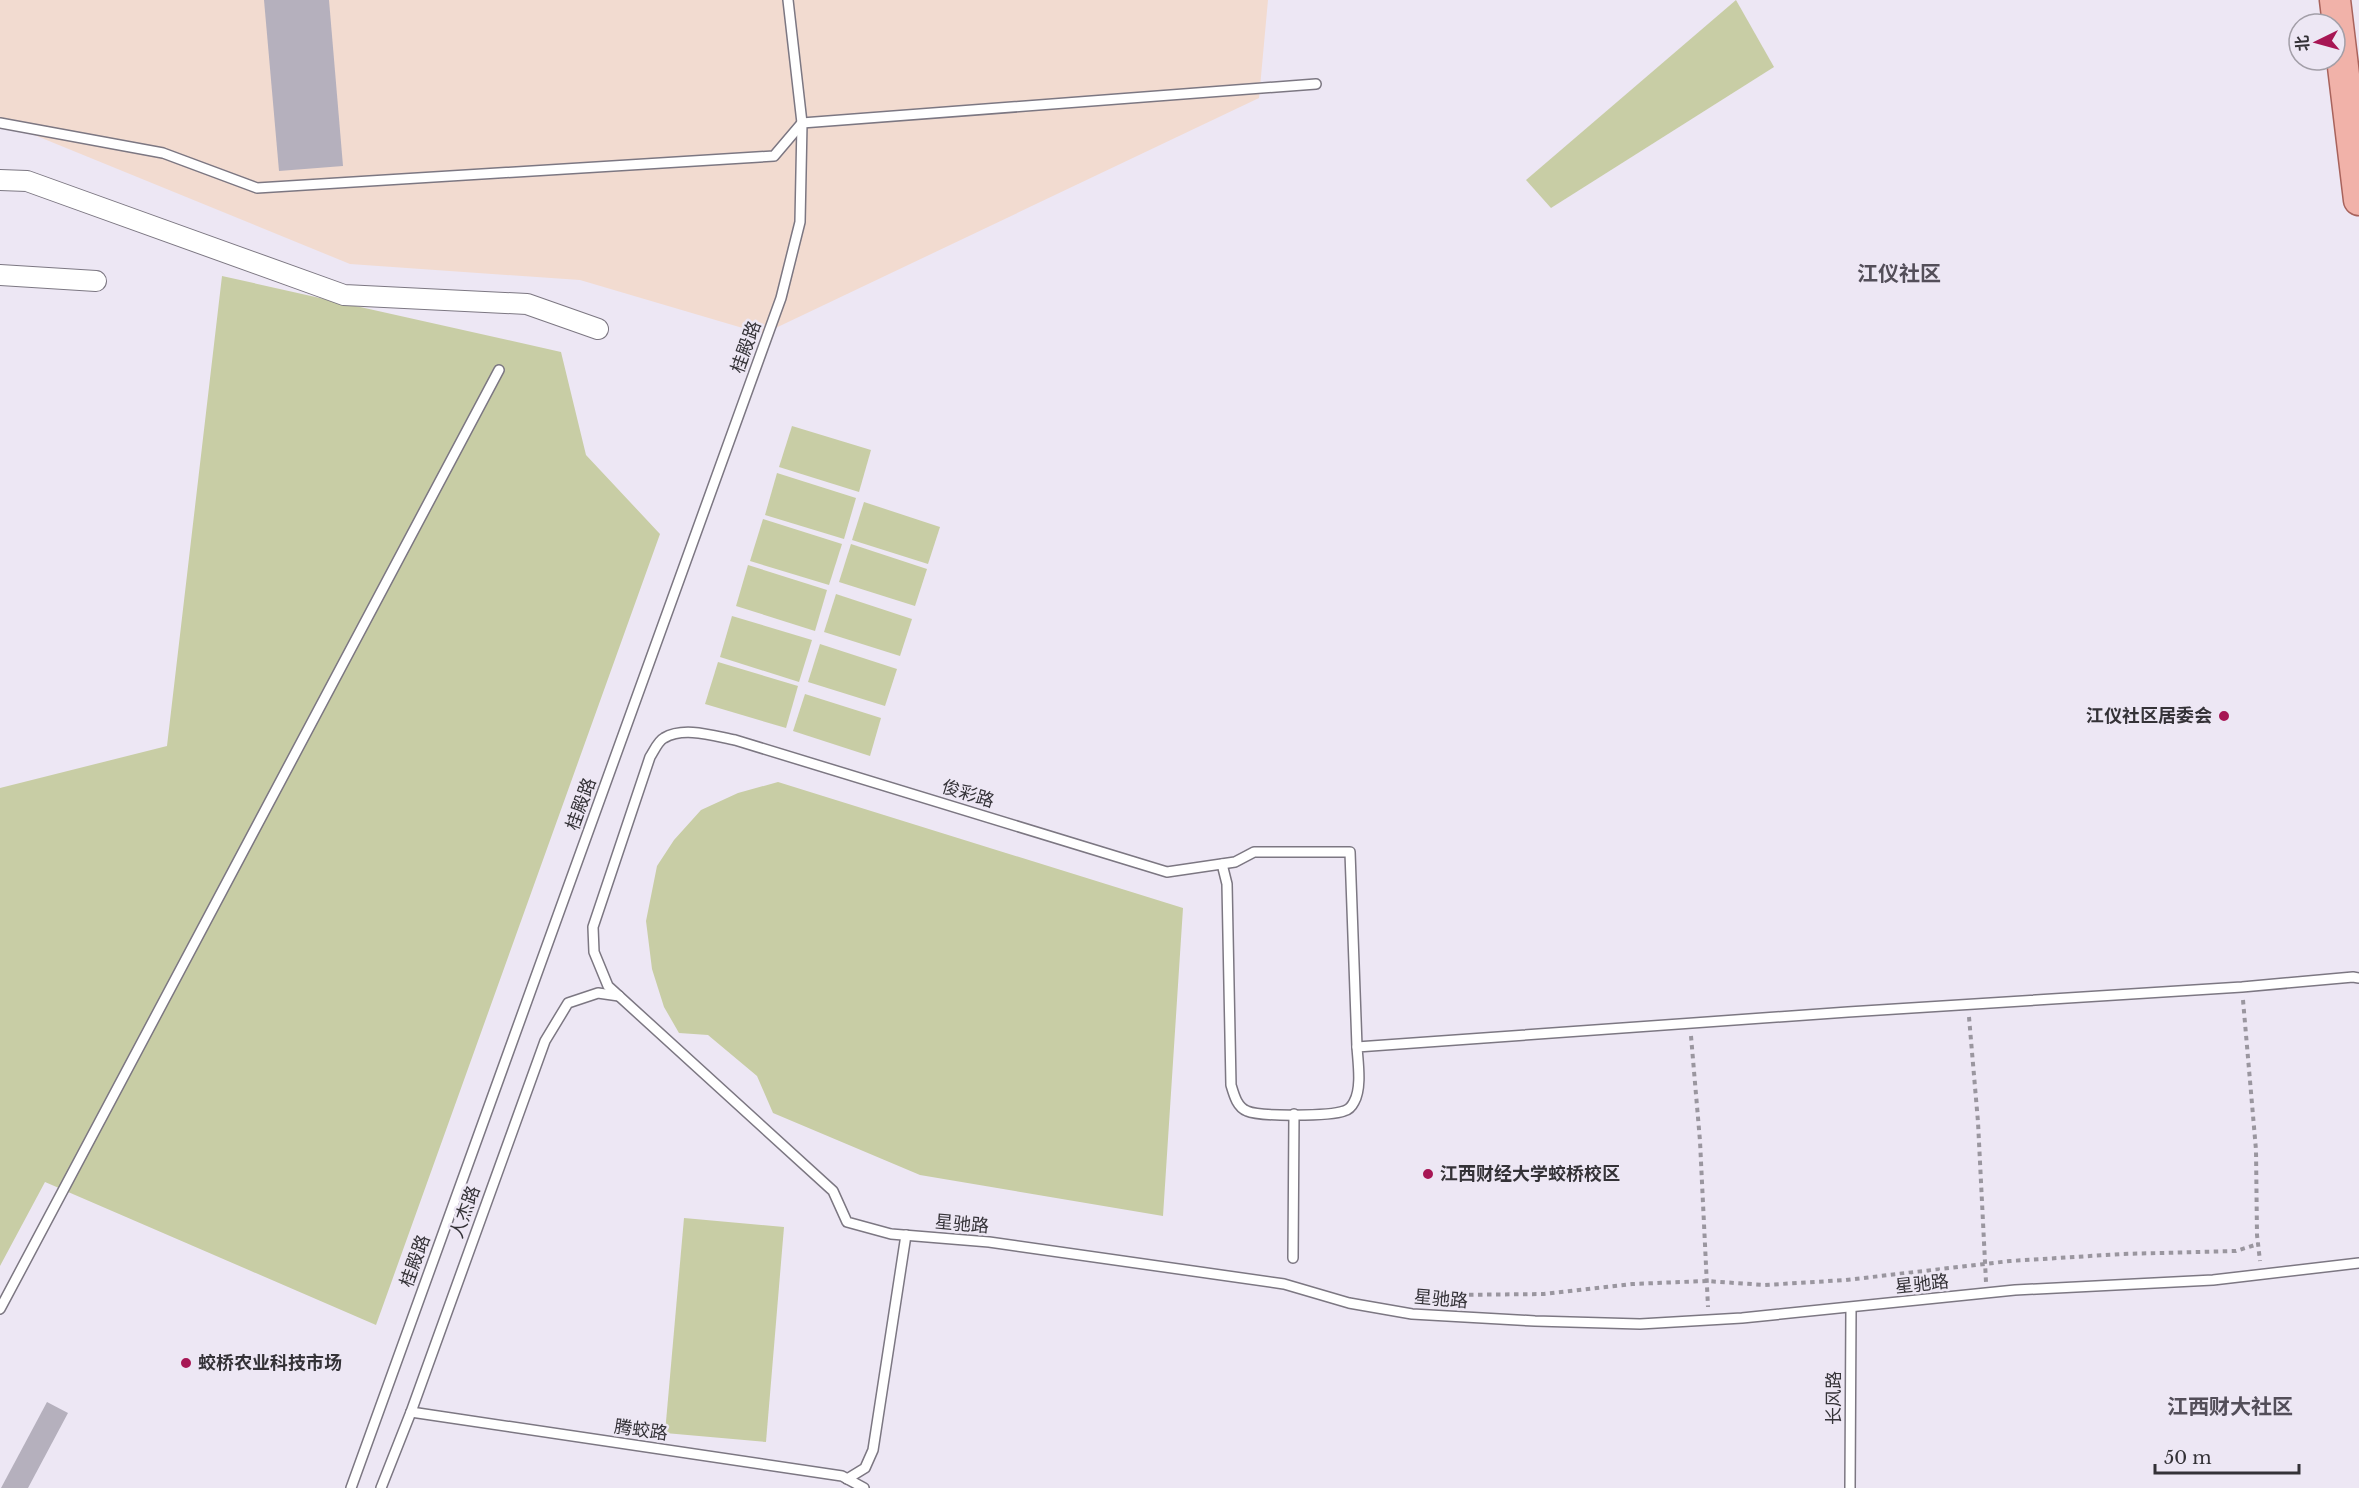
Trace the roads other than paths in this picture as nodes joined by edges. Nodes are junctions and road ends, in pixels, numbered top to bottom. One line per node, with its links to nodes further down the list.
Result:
1 (788, 0): 5 (lane, 桂殿路)
2 (2335, 0): 7 (main road)
3 (1316, 84): 5 (lane)
4 (0, 123): 5 (lane)
5 (802, 123): 24 (lane, 桂殿路)
6 (0, 180): 10 (street)
7 (2359, 200)
8 (0, 275): 9 (street)
9 (96, 281)
10 (598, 329)
11 (499, 370): 21 (lane)
12 (1222, 864): 14 (lane, 俊彩路); 15 (lane, 俊彩路); 16 (lane)
13 (2359, 978): 15 (lane)
14 (621, 997): 17 (lane, 星驰路); 22 (lane, 人杰路)
15 (1357, 1047): 16 (lane)
16 (1294, 1114): 18 (lane)
17 (906, 1235): 20 (lane, 星驰路); 23 (lane)
18 (1293, 1258)
19 (2359, 1263): 20 (lane, 星驰路)
20 (1851, 1308): 27 (lane, 长风路)
21 (0, 1309)
22 (411, 1412): 23 (lane, 腾蛟路); 25 (lane, 人杰路)
23 (847, 1479): 26 (lane, 腾蛟路)
24 (351, 1488)
25 (381, 1488)
26 (864, 1488)
27 (1850, 1488)

